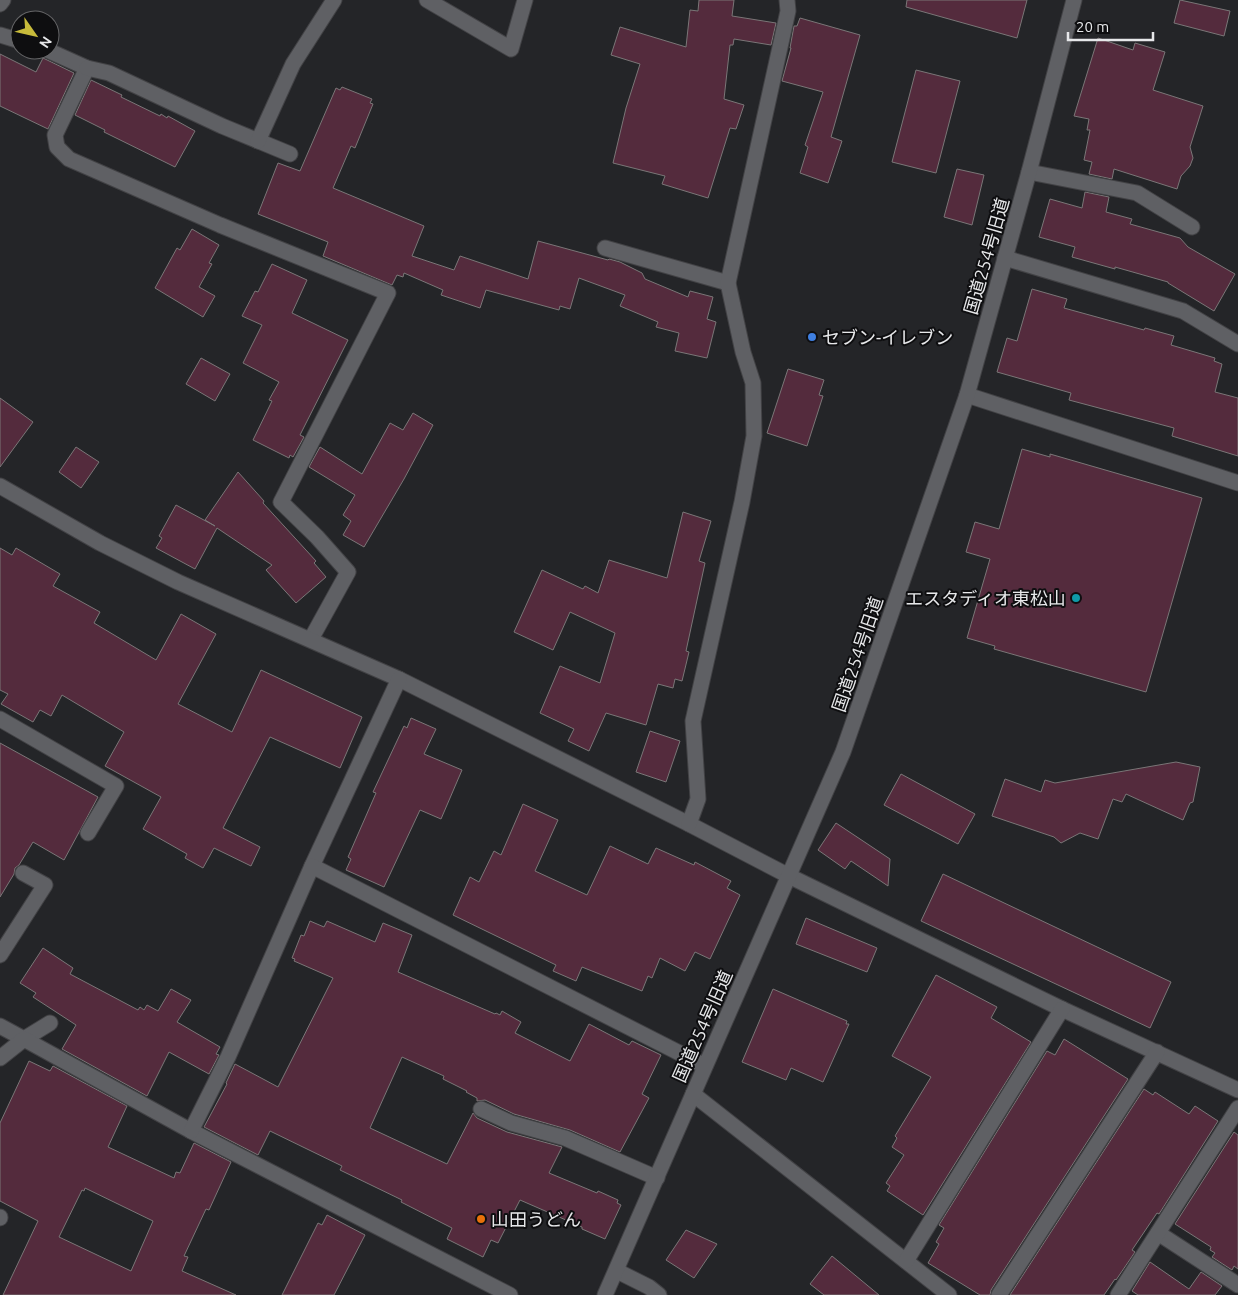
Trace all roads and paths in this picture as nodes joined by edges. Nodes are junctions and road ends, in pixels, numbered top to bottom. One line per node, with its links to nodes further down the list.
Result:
1 (3, 0): 7 (street)
2 (334, 0): 10 (street)
3 (427, 0): 4 (street)
4 (525, 0)
5 (787, 0): 16 (street)
6 (1074, 0): 12 (street, 国道254号旧道)
7 (0, 4)
8 (60, 56): 9 (street)
9 (86, 68): 10 (street); 21 (street)
10 (258, 141): 11 (street)
11 (290, 154)
12 (1029, 172): 13 (street); 15 (street, 国道254号旧道)
13 (1192, 227)
14 (606, 248): 16 (street)
15 (1005, 258): 17 (street); 18 (street, 国道254号旧道)
16 (728, 283): 24 (street)
17 (1238, 344)
18 (967, 395): 19 (street); 28 (street, 国道254号旧道)
19 (1238, 483)
20 (0, 486): 21 (street)
21 (311, 639): 22 (street)
22 (399, 679): 24 (street); 26 (street)
23 (0, 719): 25 (street)
24 (689, 824): 28 (street)
25 (88, 833)
26 (312, 866): 36 (street); 41 (street)
27 (23, 874): 29 (street)
28 (789, 876): 30 (street); 36 (street, 国道254号旧道)
29 (0, 955)
30 (1062, 1009): 34 (street); 44 (street)
31 (50, 1023): 33 (street)
32 (0, 1026): 33 (street)
33 (24, 1039): 35 (street); 41 (street)
34 (1157, 1052): 37 (street); 51 (street)
35 (0, 1058)
36 (704, 1066): 38 (street, 国道254号旧道)
37 (1238, 1090)
38 (693, 1094): 42 (street, 国道254号旧道); 44 (street)
39 (1238, 1108): 43 (street)
40 (481, 1109): 42 (street)
41 (191, 1132): 47 (street)
42 (657, 1178): 45 (street, 国道254号旧道)
43 (1158, 1233): 46 (street); 52 (street)
44 (906, 1260): 50 (street)
45 (617, 1271): 48 (street, 国道254号旧道); 49 (street)
46 (1236, 1287)
47 (510, 1295)
48 (605, 1295)
49 (659, 1295)
50 (949, 1295)
51 (999, 1295)
52 (1118, 1295)

